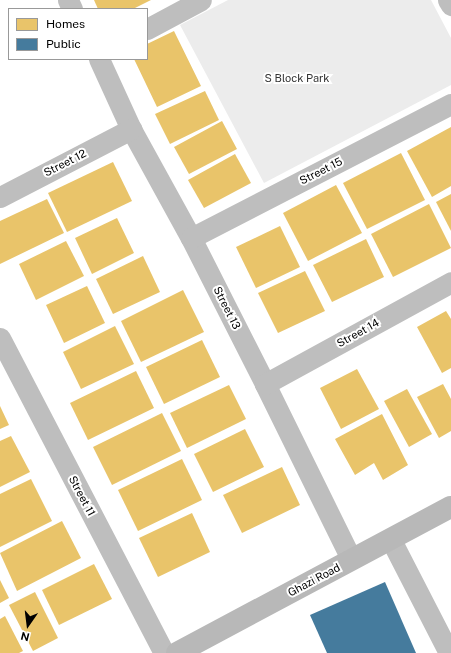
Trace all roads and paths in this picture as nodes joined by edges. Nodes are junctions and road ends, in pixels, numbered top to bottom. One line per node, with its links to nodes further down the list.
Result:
1 (201, 0): 4 (street)
2 (448, 0): 3 (street)
3 (451, 5)
4 (148, 28)
5 (98, 60): 7 (street, Street 13)
6 (451, 104): 9 (street, Street 15)
7 (131, 129): 8 (street, Street 12); 9 (street, Street 13)
8 (0, 197)
9 (191, 238): 12 (street, Street 13)
10 (451, 282): 12 (street, Street 14)
11 (0, 338): 16 (street, Street 11)
12 (265, 384): 15 (street, Street 13)
13 (451, 507): 14 (main road, Ghazi Road)
14 (391, 540): 15 (main road, Ghazi Road); 18 (street)
15 (351, 560): 17 (main road, Ghazi Road)
16 (164, 653)
17 (177, 653)
18 (449, 653)

